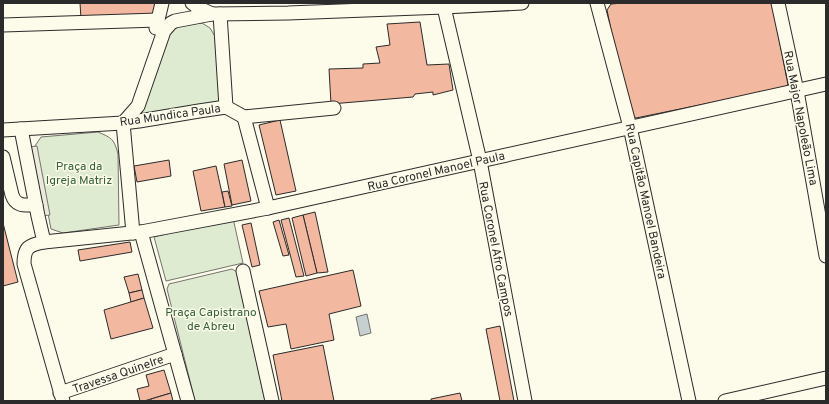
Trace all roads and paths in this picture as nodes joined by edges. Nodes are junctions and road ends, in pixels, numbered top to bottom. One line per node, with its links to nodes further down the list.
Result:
1 (162, 3): 9 (street)
2 (192, 3): 8 (street)
3 (522, 3): 6 (street)
4 (597, 3): 18 (street, Rua Capitão Manoel Bandeira)
5 (778, 3): 12 (street, Rua Major Napoleão Lima)
6 (444, 5): 7 (street); 22 (street, Rua Coronel Afro Campos)
7 (288, 8): 8 (street)
8 (216, 14): 13 (street); 14 (street)
9 (158, 20): 10 (street); 13 (street)
10 (3, 26)
11 (826, 84): 12 (street, Rua Coronel Manoel Paula)
12 (797, 91): 18 (street, Rua Coronel Manoel Paula); 27 (street, Rua Major Napoleão Lima)
13 (138, 106): 17 (street)
14 (226, 107): 16 (street, Rua Mundica Paula); 17 (street, Rua Mundica Paula)
15 (334, 108): 16 (street)
16 (244, 117): 24 (street)
17 (123, 123): 19 (street, Rua Mundica Paula); 25 (street)
18 (630, 127): 22 (street, Rua Coronel Manoel Paula); 35 (street, Rua Capitão Manoel Bandeira)
19 (21, 129): 20 (street, Rua Mundica Paula); 23 (street)
20 (3, 130)
21 (3, 157): 23 (street)
22 (480, 161): 24 (street, Rua Coronel Manoel Paula); 34 (street, Rua Coronel Afro Campos)
23 (36, 205): 26 (street)
24 (268, 208): 25 (street, Rua Coronel Manoel Paula)
25 (137, 232): 26 (street, Rua Coronel Manoel Paula); 29 (street)
26 (44, 242): 31 (street, Rua Coronel Manoel Paula)
27 (826, 256)
28 (243, 270): 33 (street)
29 (175, 354): 31 (street, Travessa Quinelre); 32 (street)
30 (826, 378): 36 (street)
31 (62, 397)
32 (188, 401)
33 (272, 401)
34 (525, 401)
35 (689, 401)
36 (725, 401)

